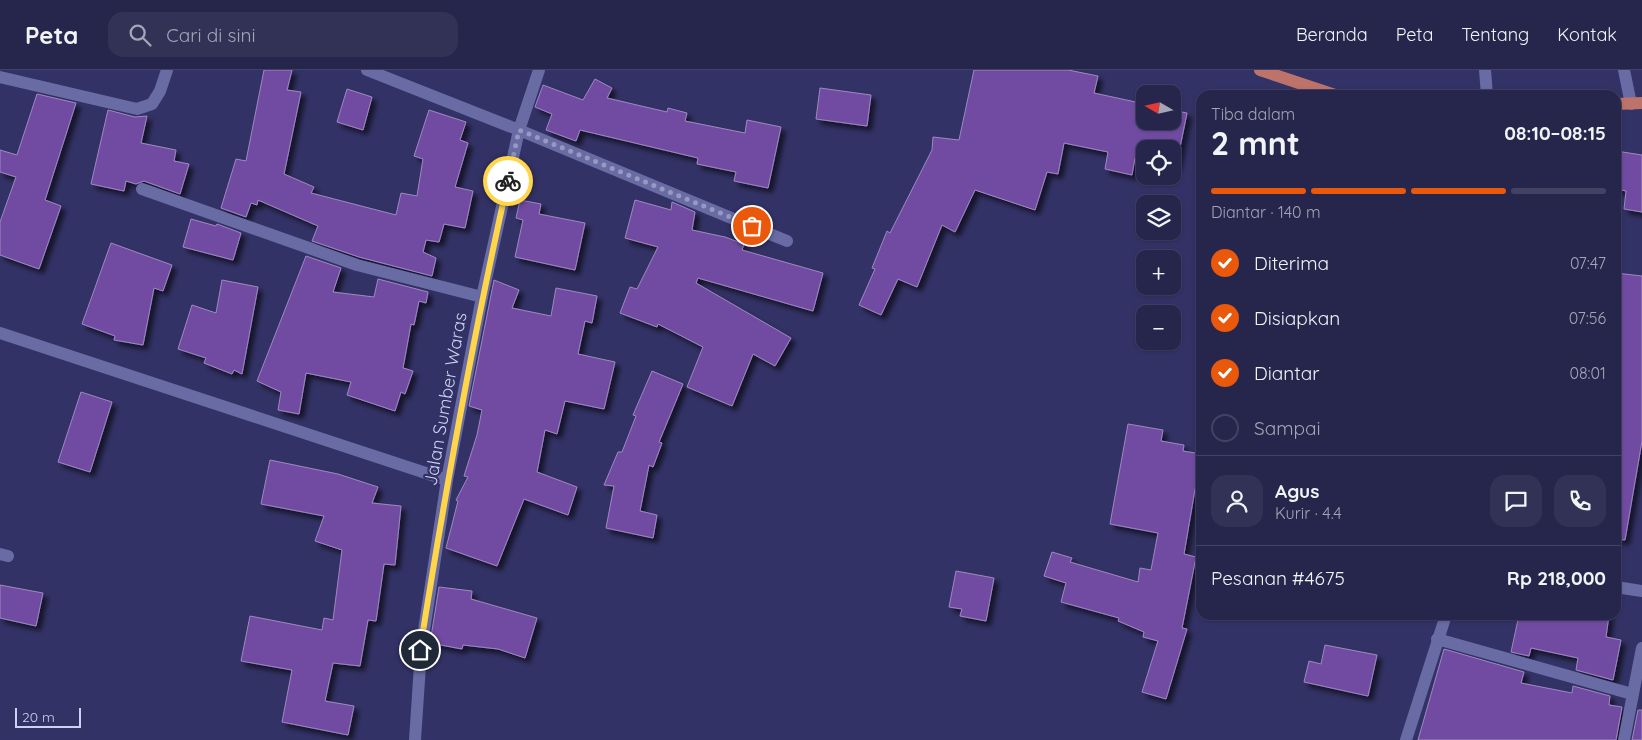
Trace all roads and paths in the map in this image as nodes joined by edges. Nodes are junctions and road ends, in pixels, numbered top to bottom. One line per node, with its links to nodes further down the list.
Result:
1 (167, 70): 7 (street)
2 (367, 70): 12 (street)
3 (539, 70): 12 (street, Jalan Sumber Waras)
4 (1260, 70): 8 (main road)
5 (1485, 70): 9 (street)
6 (1624, 70): 10 (street)
7 (0, 77)
8 (1322, 90)
9 (1487, 90)
10 (1636, 103): 11 (main road)
11 (1621, 104)
12 (519, 130): 14 (street); 15 (street, Jalan Sumber Waras)
13 (142, 190): 15 (street)
14 (787, 241)
15 (482, 297): 17 (street, Jalan Sumber Waras)
16 (0, 333): 17 (street)
17 (447, 480): 24 (street, Jalan Sumber Waras)
18 (1621, 587): 19 (street)
19 (1642, 591)
20 (1444, 620): 21 (street)
21 (1437, 638): 23 (street); 25 (street)
22 (1642, 648): 23 (street)
23 (1632, 694): 26 (street)
24 (415, 740)
25 (1406, 740)
26 (1624, 740)

